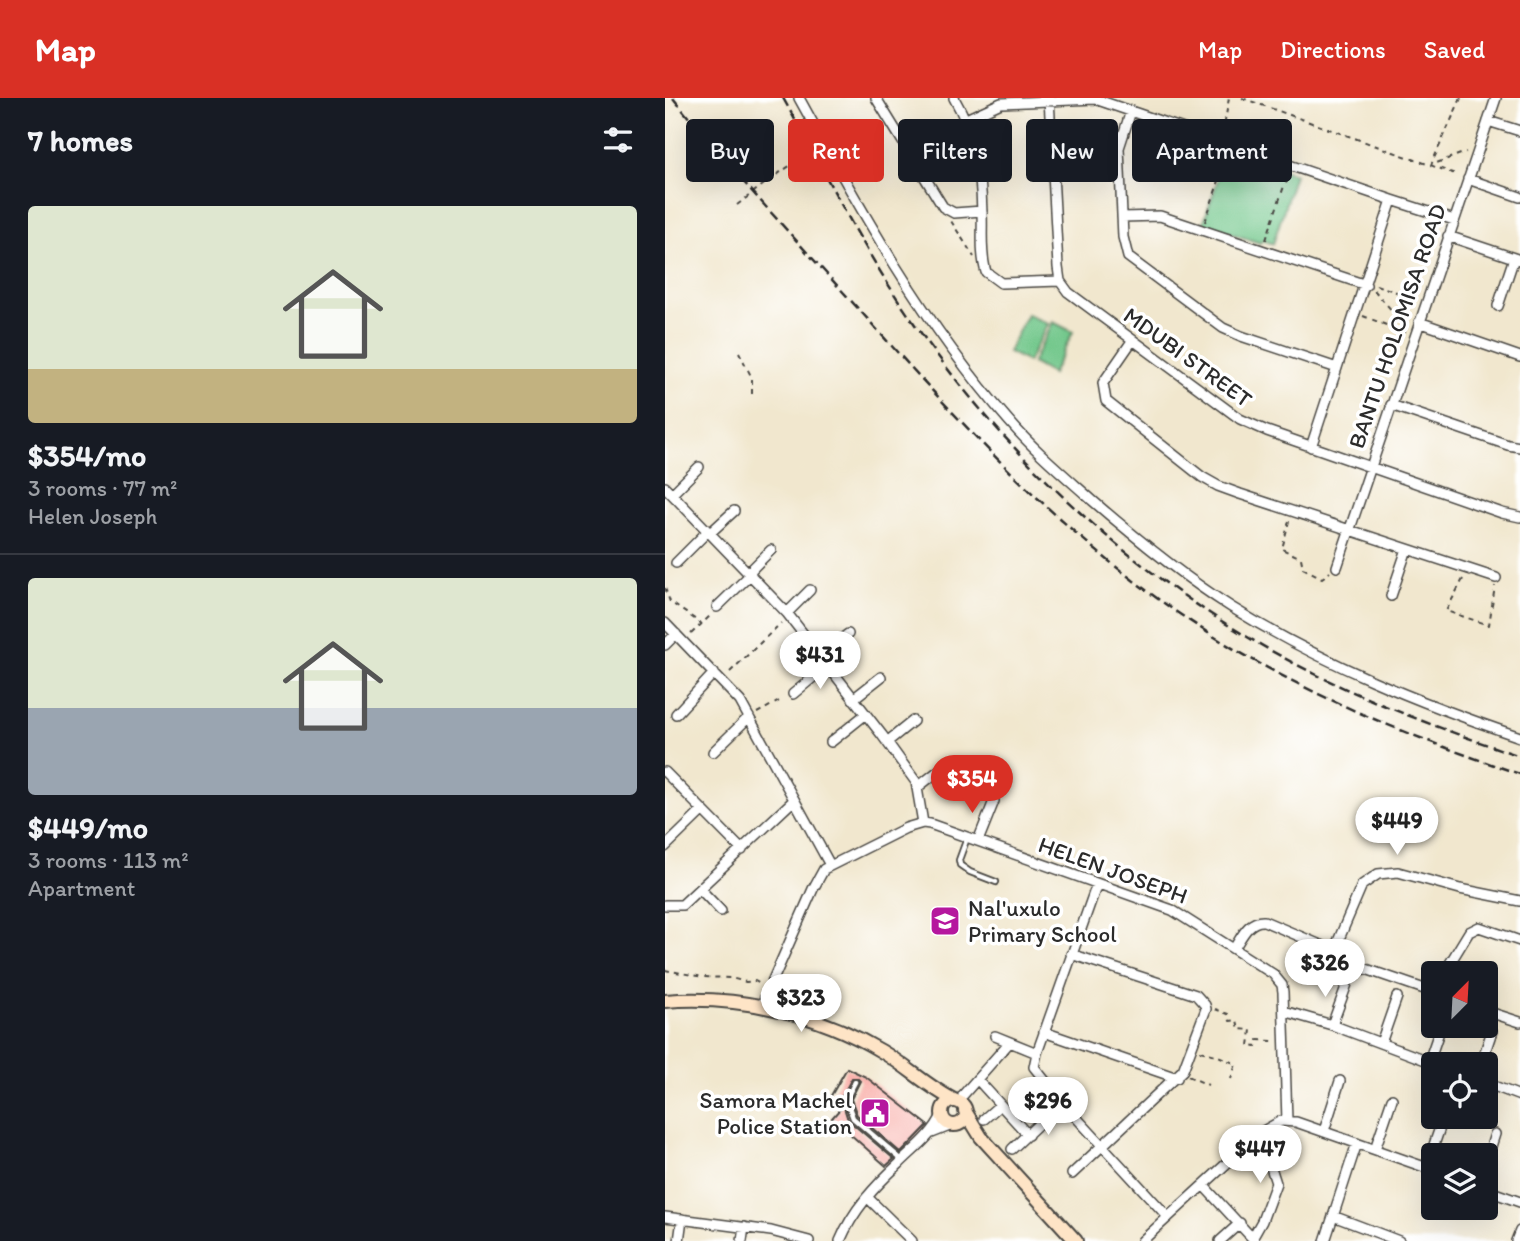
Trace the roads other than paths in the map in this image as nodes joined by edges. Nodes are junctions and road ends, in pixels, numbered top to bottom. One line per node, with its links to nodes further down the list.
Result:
1 (799, 98): 60 (street)
2 (876, 98): 14 (street)
3 (954, 98): 7 (street)
4 (1496, 98): 8 (street, BANTU HOLOMISA ROAD)
5 (1049, 99): 6 (street); 7 (street); 19 (street)
6 (1131, 110): 13 (street); 15 (street)
7 (966, 119)
8 (1488, 121): 9 (street); 10 (street, BANTU HOLOMISA ROAD)
9 (1520, 131)
10 (1468, 179): 12 (street); 16 (street, BANTU HOLOMISA ROAD)
11 (979, 182): 14 (street)
12 (1520, 197)
13 (1392, 200): 16 (street); 20 (street)
14 (982, 211): 19 (street)
15 (1122, 217): 20 (street); 25 (street)
16 (1454, 220): 17 (street, BANTU HOLOMISA ROAD)
17 (1448, 236): 18 (street); 22 (street, BANTU HOLOMISA ROAD)
18 (1517, 259): 21 (street)
19 (1060, 281): 23 (street, MDUBI STREET)
20 (1367, 284): 25 (street)
21 (1497, 306)
22 (1419, 322): 24 (street); 26 (street, BANTU HOLOMISA ROAD)
23 (1132, 341): 27 (street, MDUBI STREET); 34 (street)
24 (1520, 357)
25 (1337, 368): 27 (street)
26 (1391, 405): 28 (street); 30 (street, BANTU HOLOMISA ROAD)
27 (1311, 447): 30 (street, MDUBI STREET)
28 (1520, 447)
29 (699, 467): 31 (street)
30 (1370, 468): 33 (street, MDUBI STREET); 34 (street, BANTU HOLOMISA ROAD)
31 (669, 490): 35 (street)
32 (734, 511): 35 (street)
33 (1520, 517)
34 (1349, 529): 36 (street); 39 (street, BANTU HOLOMISA ROAD)
35 (709, 532): 38 (street); 40 (street)
36 (1407, 549): 41 (street); 43 (street)
37 (771, 550): 40 (street)
38 (676, 563)
39 (1337, 567)
40 (750, 573): 44 (street); 45 (street)
41 (1496, 578)
42 (810, 590): 45 (street)
43 (1391, 596)
44 (717, 607)
45 (787, 613): 50 (street)
46 (665, 623): 47 (street)
47 (676, 634): 49 (street); 52 (street)
48 (848, 634): 50 (street)
49 (665, 645)
50 (820, 655): 51 (street)
51 (828, 665): 54 (street); 55 (street)
52 (714, 673): 56 (street); 58 (street)
53 (881, 677): 55 (street)
54 (793, 694)
55 (853, 699): 57 (street)
56 (676, 713)
57 (866, 714): 61 (street); 62 (street)
58 (749, 717): 63 (street); 67 (street)
59 (913, 721): 62 (street)
60 (1520, 737)
61 (831, 742)
62 (887, 742): 66 (street)
63 (713, 752)
64 (946, 765): 66 (street)
65 (665, 772): 69 (street)
66 (918, 787): 70 (street)
67 (794, 800): 74 (street); 75 (street)
68 (994, 801): 72 (street)
69 (703, 810): 73 (street); 74 (street)
70 (923, 824): 71 (street, HELEN JOSEPH); 75 (street)
71 (967, 837): 72 (street, HELEN JOSEPH); 76 (lane)
72 (978, 841): 77 (street, HELEN JOSEPH)
73 (665, 847)
74 (742, 850): 78 (street)
75 (830, 865): 91 (street)
76 (996, 882)
77 (1097, 884): 83 (street, HELEN JOSEPH); 85 (street)
78 (701, 889): 80 (street); 81 (street)
79 (1520, 901): 84 (street)
80 (665, 905)
81 (721, 911)
82 (1520, 941): 86 (street)
83 (1235, 947): 84 (street); 92 (street, HELEN JOSEPH)
84 (1333, 953): 88 (street)
85 (1071, 954): 96 (street); 102 (street)
86 (1452, 961)
87 (1347, 984): 95 (street)
88 (1421, 987)
89 (1397, 997): 99 (street)
90 (665, 1001): 91 (street)
91 (761, 1007): 106 (street)
92 (1284, 1011): 95 (street); 116 (street, HELEN JOSEPH)
93 (1498, 1015): 94 (street)
94 (1520, 1022)
95 (1332, 1025): 99 (street)
96 (1044, 1032): 100 (street); 102 (street)
97 (995, 1037): 98 (street)
98 (1009, 1043): 100 (street); 103 (street)
99 (1381, 1043): 101 (street)
100 (1037, 1053): 111 (street)
101 (1421, 1059)
102 (1179, 1075): 124 (street)
103 (977, 1079): 109 (street); 112 (street)
104 (1340, 1081): 117 (street)
105 (855, 1082): 127 (lane)
106 (930, 1086): 109 (street); 114 (street)
107 (1498, 1088): 108 (street)
108 (1520, 1096)
109 (960, 1098): 113 (street); 114 (street)
110 (1392, 1099): 126 (street)
111 (1062, 1102): 120 (street); 124 (street)
112 (1000, 1105): 115 (street); 120 (street)
113 (965, 1111): 114 (street); 121 (street)
114 (948, 1119): 121 (street); 127 (street)
115 (984, 1119)
116 (1287, 1121): 117 (street); 118 (street)
117 (1324, 1131): 122 (street)
118 (1259, 1133): 130 (street); 141 (street)
119 (1495, 1134): 123 (street)
120 (1028, 1135): 125 (street)
121 (981, 1137): 147 (street)
122 (1357, 1143): 126 (street); 134 (street)
123 (1492, 1143)
124 (1103, 1146): 129 (street); 136 (street)
125 (1012, 1149)
126 (1375, 1149): 128 (street)
127 (902, 1160): 132 (street)
128 (1421, 1166)
129 (1072, 1174)
130 (1203, 1185): 136 (street); 138 (street)
131 (1498, 1194): 133 (street)
132 (867, 1197): 145 (street); 146 (street)
133 (1520, 1202)
134 (1333, 1216): 150 (street); 151 (street)
135 (665, 1217): 137 (street)
136 (1168, 1217): 148 (street)
137 (682, 1219): 139 (street); 142 (street)
138 (1240, 1223): 141 (street); 149 (street)
139 (744, 1227): 143 (street); 144 (street)
140 (1520, 1231): 152 (street)
141 (1254, 1239)
142 (679, 1241)
143 (742, 1241)
144 (809, 1241)
145 (840, 1241)
146 (911, 1241)
147 (1076, 1241)
148 (1142, 1241)
149 (1220, 1241)
150 (1325, 1241)
151 (1399, 1241)
152 (1516, 1241)

